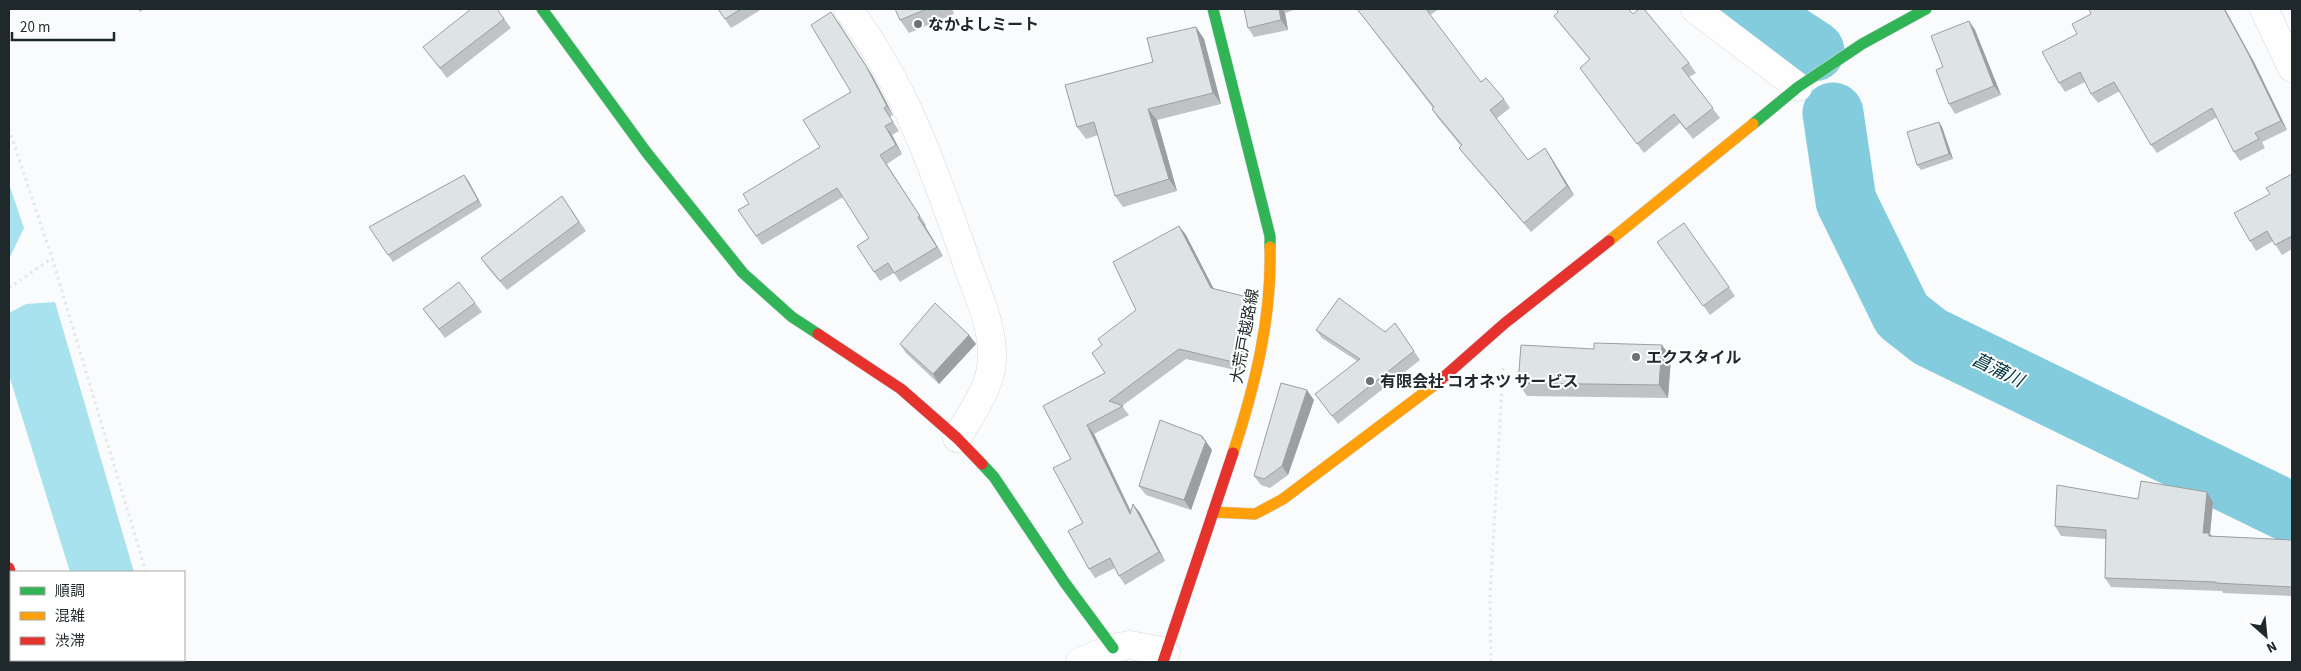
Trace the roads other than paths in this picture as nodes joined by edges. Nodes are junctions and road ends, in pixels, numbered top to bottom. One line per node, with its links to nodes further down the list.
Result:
1 (542, 9): 9 (main road)
2 (848, 9): 9 (street)
3 (1213, 9): 10 (main road, 大荒戸越路線)
4 (1696, 9): 8 (street)
5 (1926, 9): 8 (main road)
6 (2264, 9): 7 (street)
7 (2292, 68)
8 (1798, 87): 10 (main road)
9 (956, 438): 11 (main road)
10 (1213, 512): 12 (main road, 大荒戸越路線)
11 (1113, 648): 12 (street); 13 (street)
12 (1165, 657)
13 (1080, 662)

